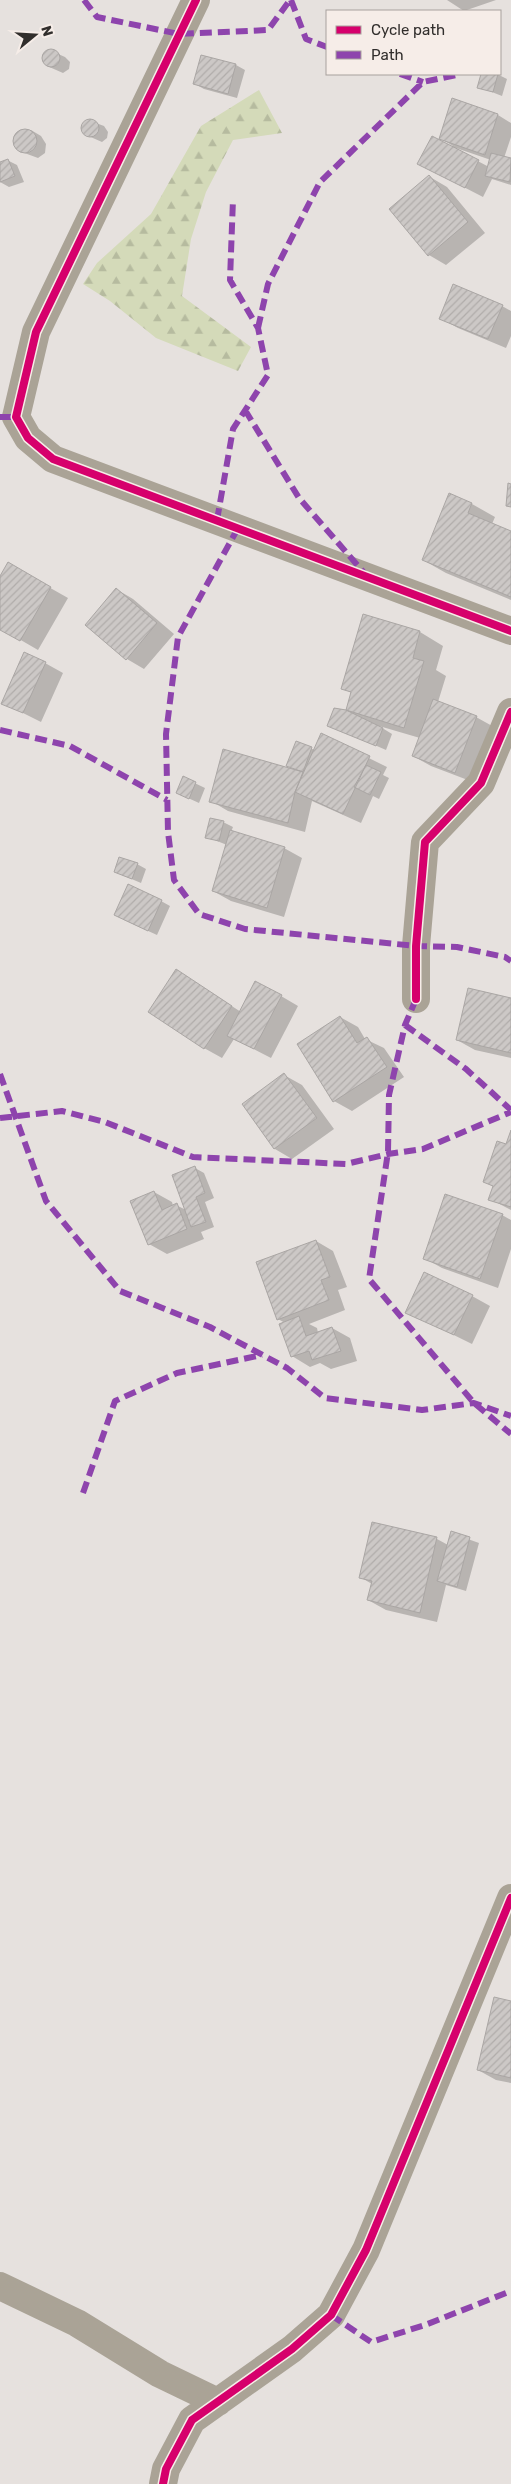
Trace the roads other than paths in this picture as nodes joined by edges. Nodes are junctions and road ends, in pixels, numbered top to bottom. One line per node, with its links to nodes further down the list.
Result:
1 (196, 0): 2 (street)
2 (511, 631)
3 (511, 712): 4 (street)
4 (416, 999)
5 (511, 1898): 7 (street)
6 (0, 2286): 7 (street)
7 (218, 2402): 8 (street)
8 (164, 2484)

